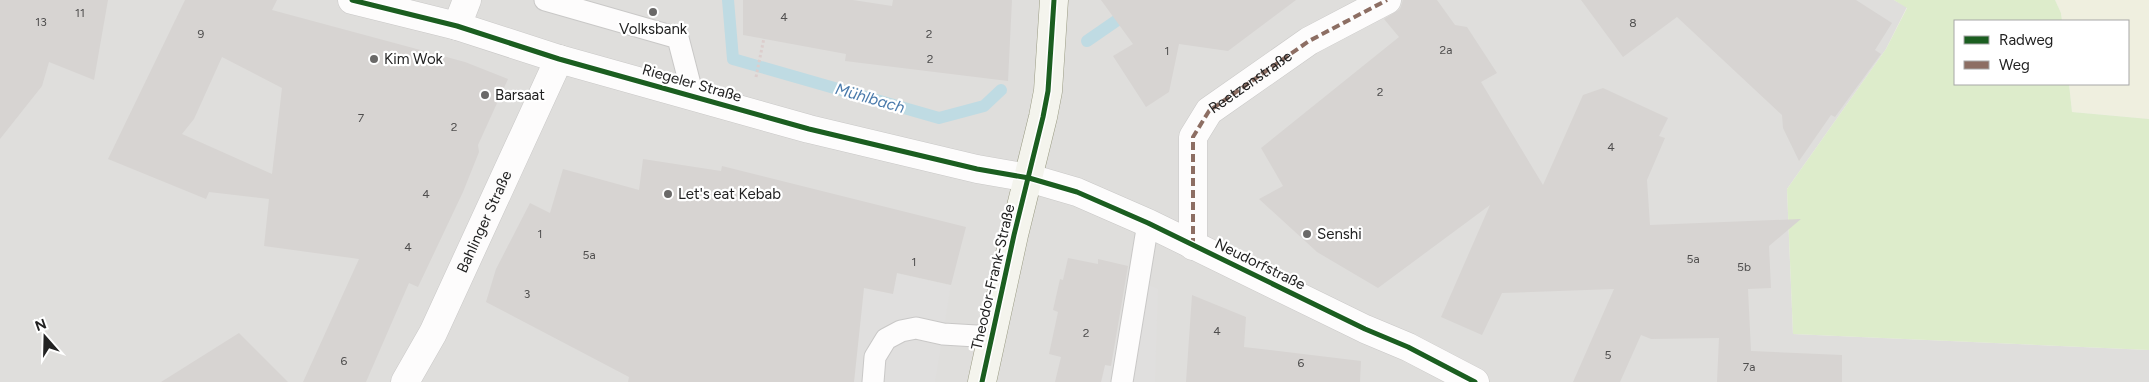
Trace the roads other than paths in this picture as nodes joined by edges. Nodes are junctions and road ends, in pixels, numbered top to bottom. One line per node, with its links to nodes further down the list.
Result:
1 (352, 0): 6 (street, Riegeler Straße)
2 (467, 0): 6 (street)
3 (545, 0): 8 (lane)
4 (1054, 0): 9 (main road, Theodor-Frank-Straße)
5 (1387, 0): 11 (street, Reetzenstraße)
6 (457, 26): 7 (street, Riegeler Straße)
7 (559, 59): 8 (street, Riegeler Straße); 13 (street, Bahlinger Straße)
8 (693, 96): 9 (street, Riegeler Straße)
9 (1029, 178): 10 (street, Neudorfstraße); 12 (main road, Theodor-Frank-Straße)
10 (1148, 223): 11 (street, Neudorfstraße); 16 (lane)
11 (1194, 246): 17 (street, Neudorfstraße)
12 (993, 337): 14 (lane); 15 (main road, Theodor-Frank-Straße)
13 (406, 382)
14 (873, 382)
15 (982, 382)
16 (1122, 382)
17 (1475, 382)

